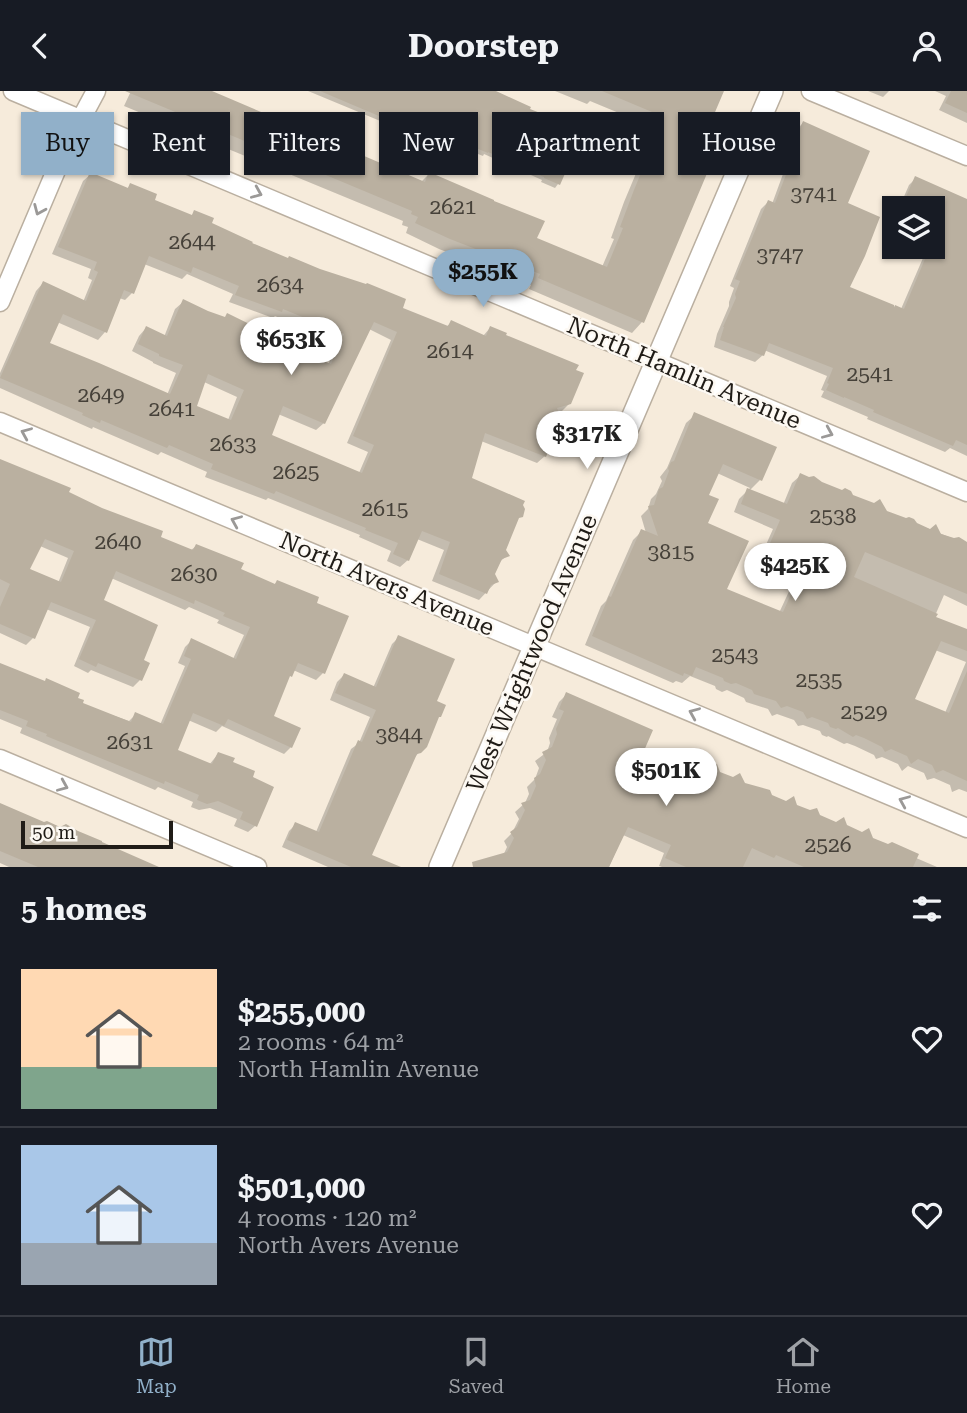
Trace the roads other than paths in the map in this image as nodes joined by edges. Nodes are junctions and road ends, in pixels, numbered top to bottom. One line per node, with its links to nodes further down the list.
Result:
1 (13, 91): 5 (street, North Hamlin Avenue)
2 (96, 91): 6 (street)
3 (772, 91): 11 (street, West Wrightwood Avenue)
4 (811, 91): 8 (street)
5 (62, 112)
6 (85, 112)
7 (114, 134): 11 (street, North Hamlin Avenue, one-way to 11)
8 (967, 156)
9 (54, 175): 10 (street, one-way to 10)
10 (0, 302)
11 (656, 361): 13 (street, North Hamlin Avenue, one-way to 13); 14 (street, West Wrightwood Avenue)
12 (0, 422): 14 (street, North Avers Avenue, one-way to 12)
13 (967, 492)
14 (535, 646): 16 (street, North Avers Avenue, one-way to 14); 18 (street, West Wrightwood Avenue)
15 (0, 759): 17 (street, one-way to 17)
16 (967, 828)
17 (257, 867)
18 (440, 867)

